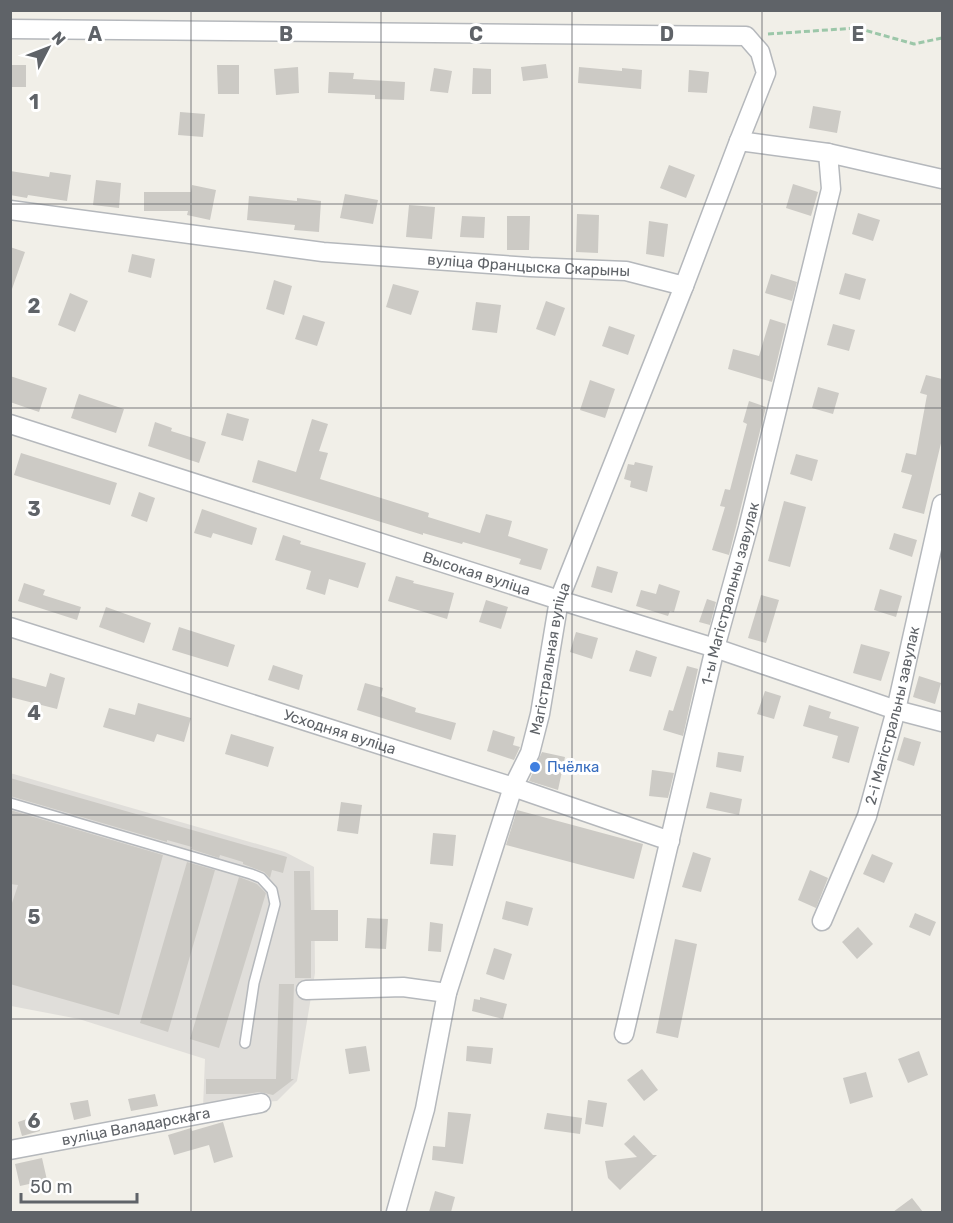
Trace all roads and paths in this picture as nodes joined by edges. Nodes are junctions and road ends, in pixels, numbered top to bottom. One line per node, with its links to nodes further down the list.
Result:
1 (10, 29): 2 (street)
2 (746, 36): 3 (path); 4 (street)
3 (942, 38)
4 (739, 141): 5 (street); 8 (street)
5 (828, 153): 6 (street); 13 (street, 1-ы Магістральны завулак)
6 (942, 179)
7 (10, 210): 8 (street, вуліца Францыска Скарыны)
8 (684, 286): 11 (street, Магістральная вуліца)
9 (10, 424): 11 (street, Высокая вуліца)
10 (942, 504): 14 (street, 2-і Магістральны завулак)
11 (559, 600): 13 (street, Высокая вуліца); 16 (street, Магістральная вуліца)
12 (10, 627): 16 (street, Усходняя вуліца)
13 (715, 648): 14 (street, Высокая вуліца); 18 (street, 1-ы Магістральны завулак)
14 (896, 710): 15 (street, Высокая вуліца); 19 (street, 2-і Магістральны завулак)
15 (942, 722)
16 (513, 787): 18 (street, Усходняя вуліца); 21 (street, Магістральная вуліца)
17 (10, 803): 23 (lane)
18 (670, 841): 22 (street, 1-ы Магістральны завулак)
19 (822, 921)
20 (306, 990): 21 (street)
21 (447, 993): 26 (street, Магістральная вуліца)
22 (624, 1034)
23 (245, 1043)
24 (261, 1103): 25 (street, вуліца Валадарскага)
25 (10, 1150)
26 (396, 1212)

